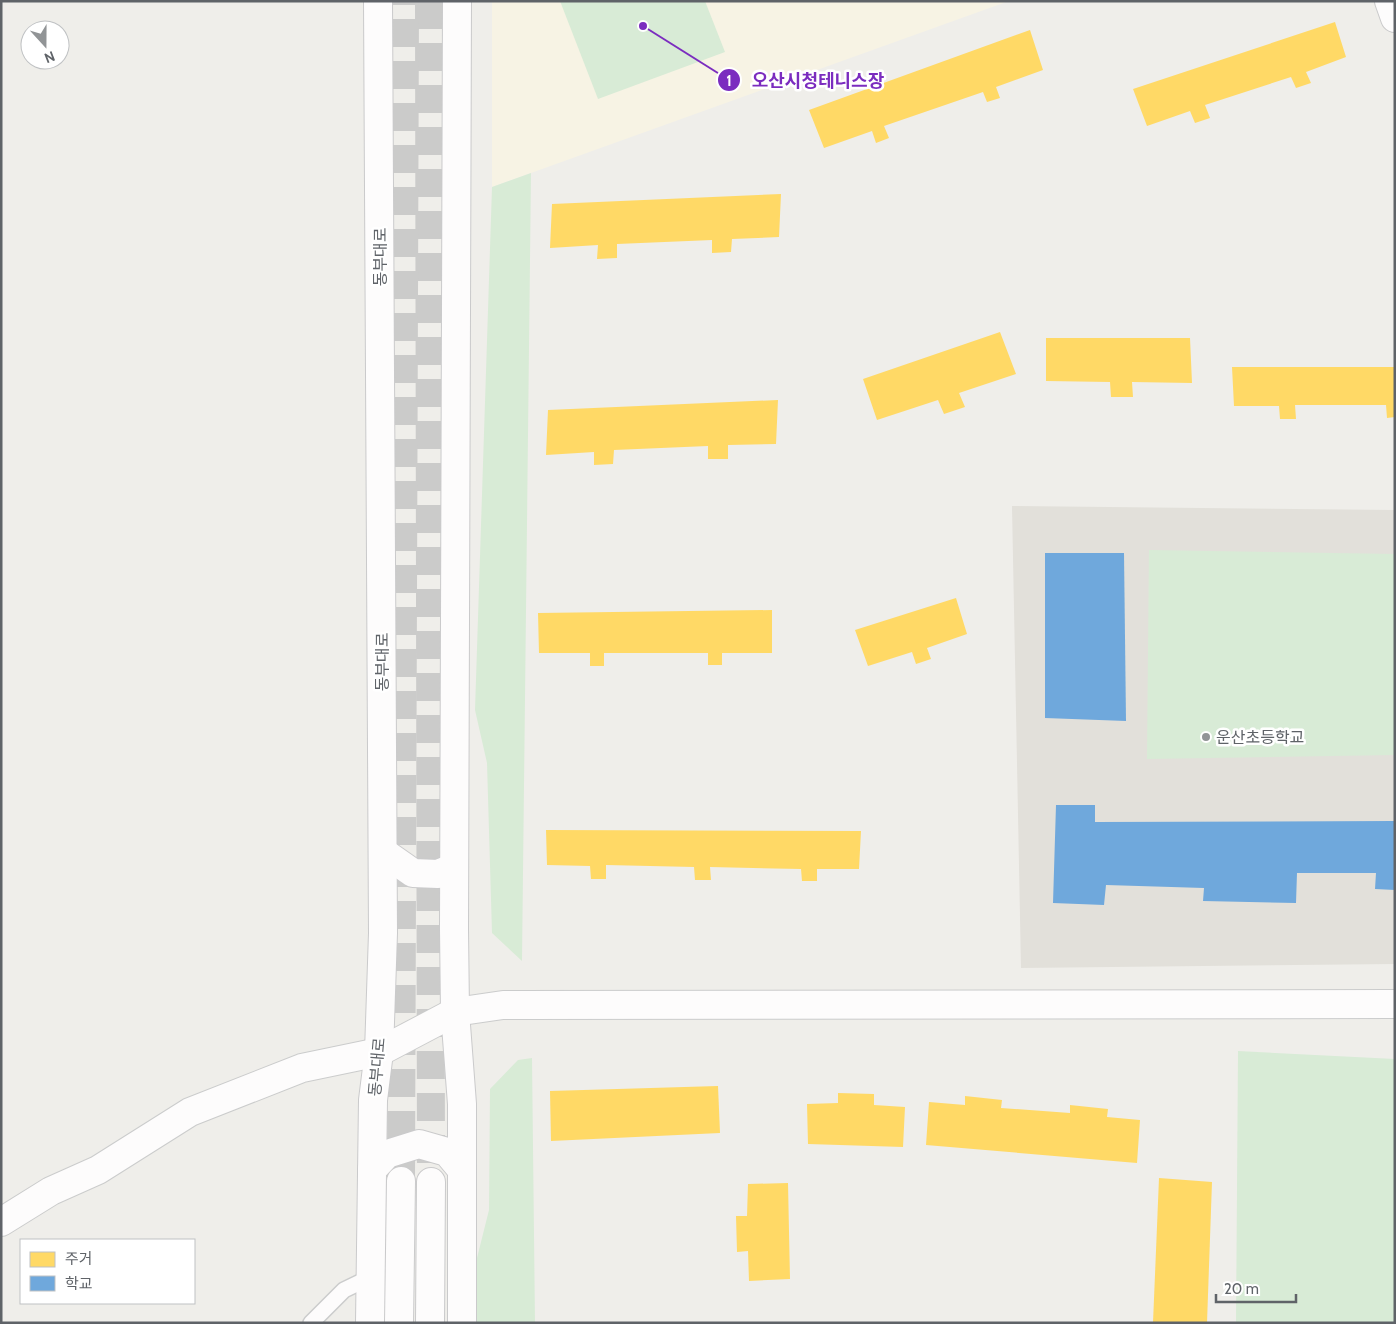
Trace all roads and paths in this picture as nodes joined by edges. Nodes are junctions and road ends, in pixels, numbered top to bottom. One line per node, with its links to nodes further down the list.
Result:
1 (378, 1): 5 (main road, 동부대로)
2 (457, 1): 6 (main road)
3 (1389, 1): 4 (main road)
4 (1395, 18)
5 (383, 852): 6 (main road); 9 (main road, 동부대로)
6 (454, 867): 8 (main road)
7 (1395, 1004): 8 (main road)
8 (455, 1012): 9 (main road); 11 (main road)
9 (379, 1052): 10 (main road, 동부대로); 14 (main road)
10 (372, 1170): 11 (main road); 15 (main road, 동부대로)
11 (462, 1170): 20 (main road)
12 (401, 1181): 18 (main road)
13 (431, 1182): 19 (main road)
14 (1, 1222)
15 (371, 1277): 16 (lane); 17 (main road, 동부대로)
16 (311, 1323)
17 (370, 1323)
18 (399, 1323)
19 (430, 1323)
20 (462, 1323)

